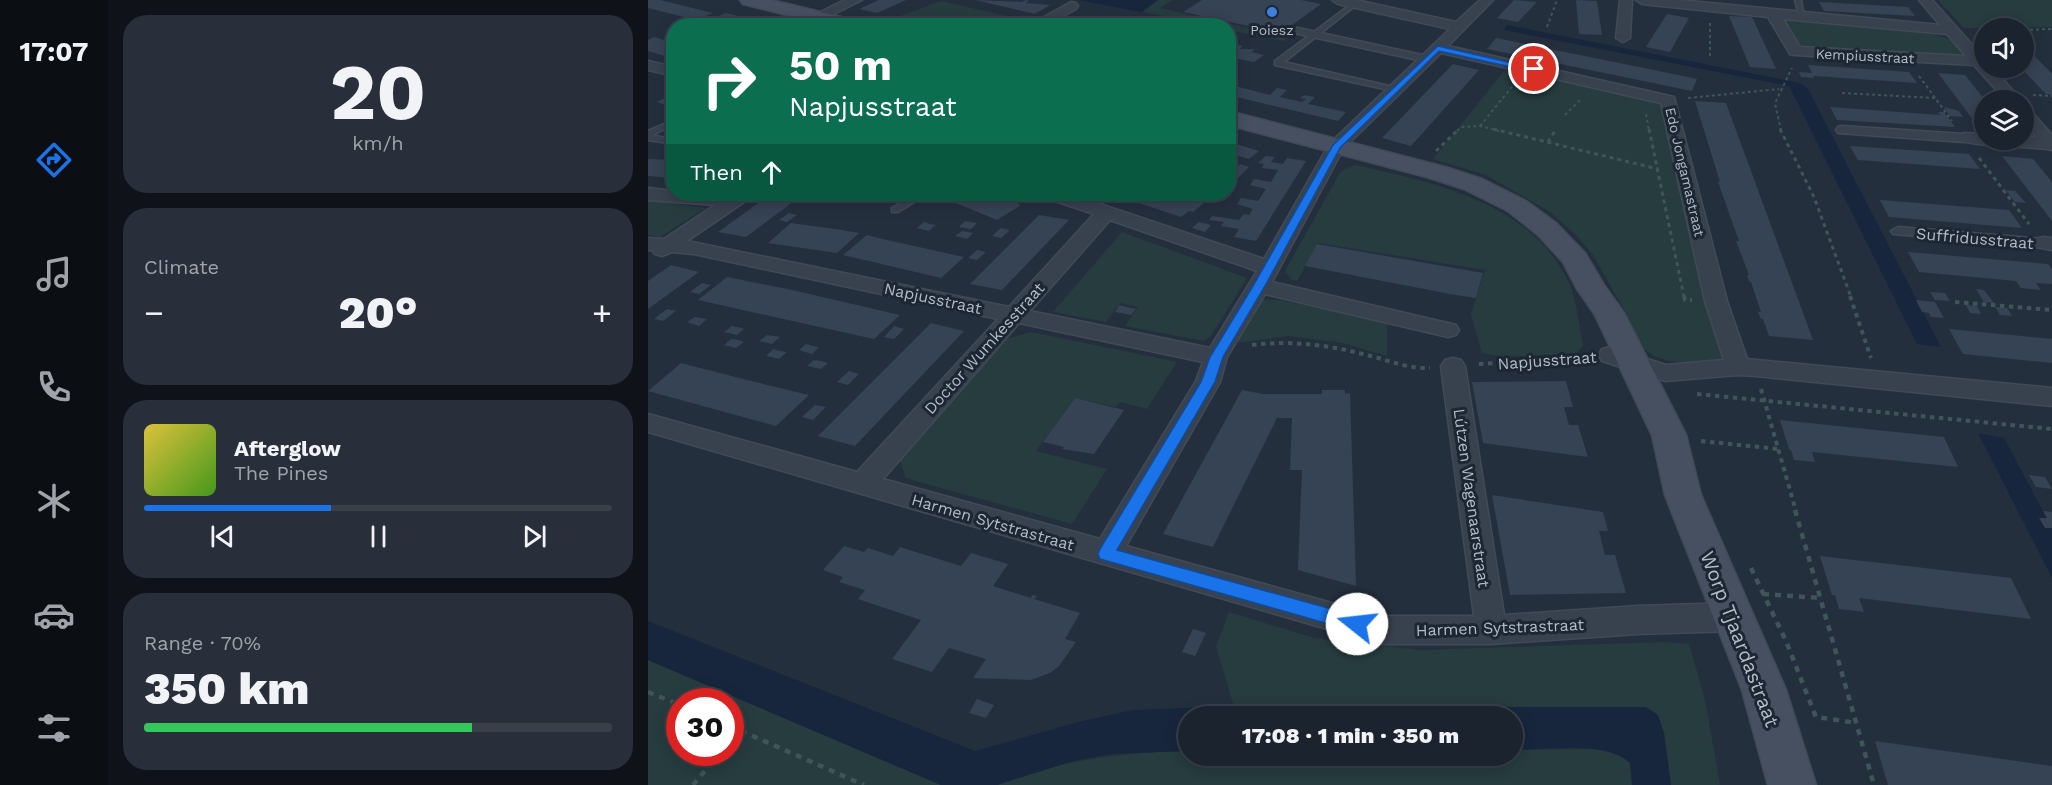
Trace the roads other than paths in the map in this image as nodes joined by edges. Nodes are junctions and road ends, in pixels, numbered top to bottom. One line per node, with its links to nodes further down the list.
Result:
1 (749, 0): 13 (main road)
2 (855, 0): 13 (street)
3 (1338, 0): 10 (street)
4 (1487, 0): 17 (street)
5 (1626, 0): 21 (street)
6 (1642, 0): 9 (street, Kempiusstraat)
7 (1798, 0): 14 (lane)
8 (1925, 0): 18 (street)
9 (1656, 1): 12 (street, Kempiusstraat)
10 (1354, 4): 17 (street); 20 (lane)
11 (1071, 6): 16 (street)
12 (1773, 14): 14 (street, Kempiusstraat); 24 (street, Kempiusstraat)
13 (817, 17): 15 (main road)
14 (1802, 17): 18 (street, Kempiusstraat)
15 (821, 18)
16 (1049, 18)
17 (1460, 27): 22 (street)
18 (1951, 30): 23 (street)
19 (1298, 31): 20 (street)
20 (1314, 35): 22 (street); 28 (lane)
21 (1623, 38)
22 (1432, 54): 28 (street); 57 (street, Edo Jongamastraat)
23 (1974, 55)
24 (1974, 64)
25 (648, 65): 26 (street)
26 (666, 70)
27 (1994, 78): 29 (street)
28 (1395, 90): 39 (street)
29 (2004, 90)
30 (1236, 120): 39 (main road, Worp Tjaardastraat)
31 (2034, 124): 38 (street)
32 (666, 126): 34 (lane)
33 (1842, 130): 35 (street)
34 (648, 136): 37 (lane)
35 (1964, 138): 36 (street)
36 (1974, 138)
37 (666, 140)
38 (2049, 140)
39 (1336, 147): 51 (street); 55 (main road, Worp Tjaardastraat)
40 (648, 194): 41 (street)
41 (666, 195)
42 (730, 201): 49 (street)
43 (910, 201): 45 (lane)
44 (1073, 201): 46 (street)
45 (895, 210)
46 (1106, 213): 51 (street); 52 (street, Doctor Wumkesstraat)
47 (1898, 231): 48 (street, Suffridusstraat)
48 (2048, 244)
49 (658, 245): 50 (street); 52 (street, Napjusstraat)
50 (648, 260)
51 (1264, 277): 53 (street); 54 (street)
52 (1013, 315): 54 (street, Napjusstraat); 60 (street, Doctor Wumkesstraat)
53 (1448, 330)
54 (1219, 353): 61 (street)
55 (1637, 364): 57 (street); 62 (main road, Worp Tjaardastraat)
56 (1452, 366): 63 (street, Lútzen Wagenaarstraat)
57 (1747, 368): 58 (street)
58 (2052, 397)
59 (648, 423): 60 (street, Harmen Sytstrastraat)
60 (862, 484): 61 (street, Harmen Sytstrastraat)
61 (1106, 554): 63 (street, Harmen Sytstrastraat)
62 (1742, 592): 63 (street, Harmen Sytstrastraat); 64 (main road, Worp Tjaardastraat)
63 (1491, 630)
64 (1792, 785)

